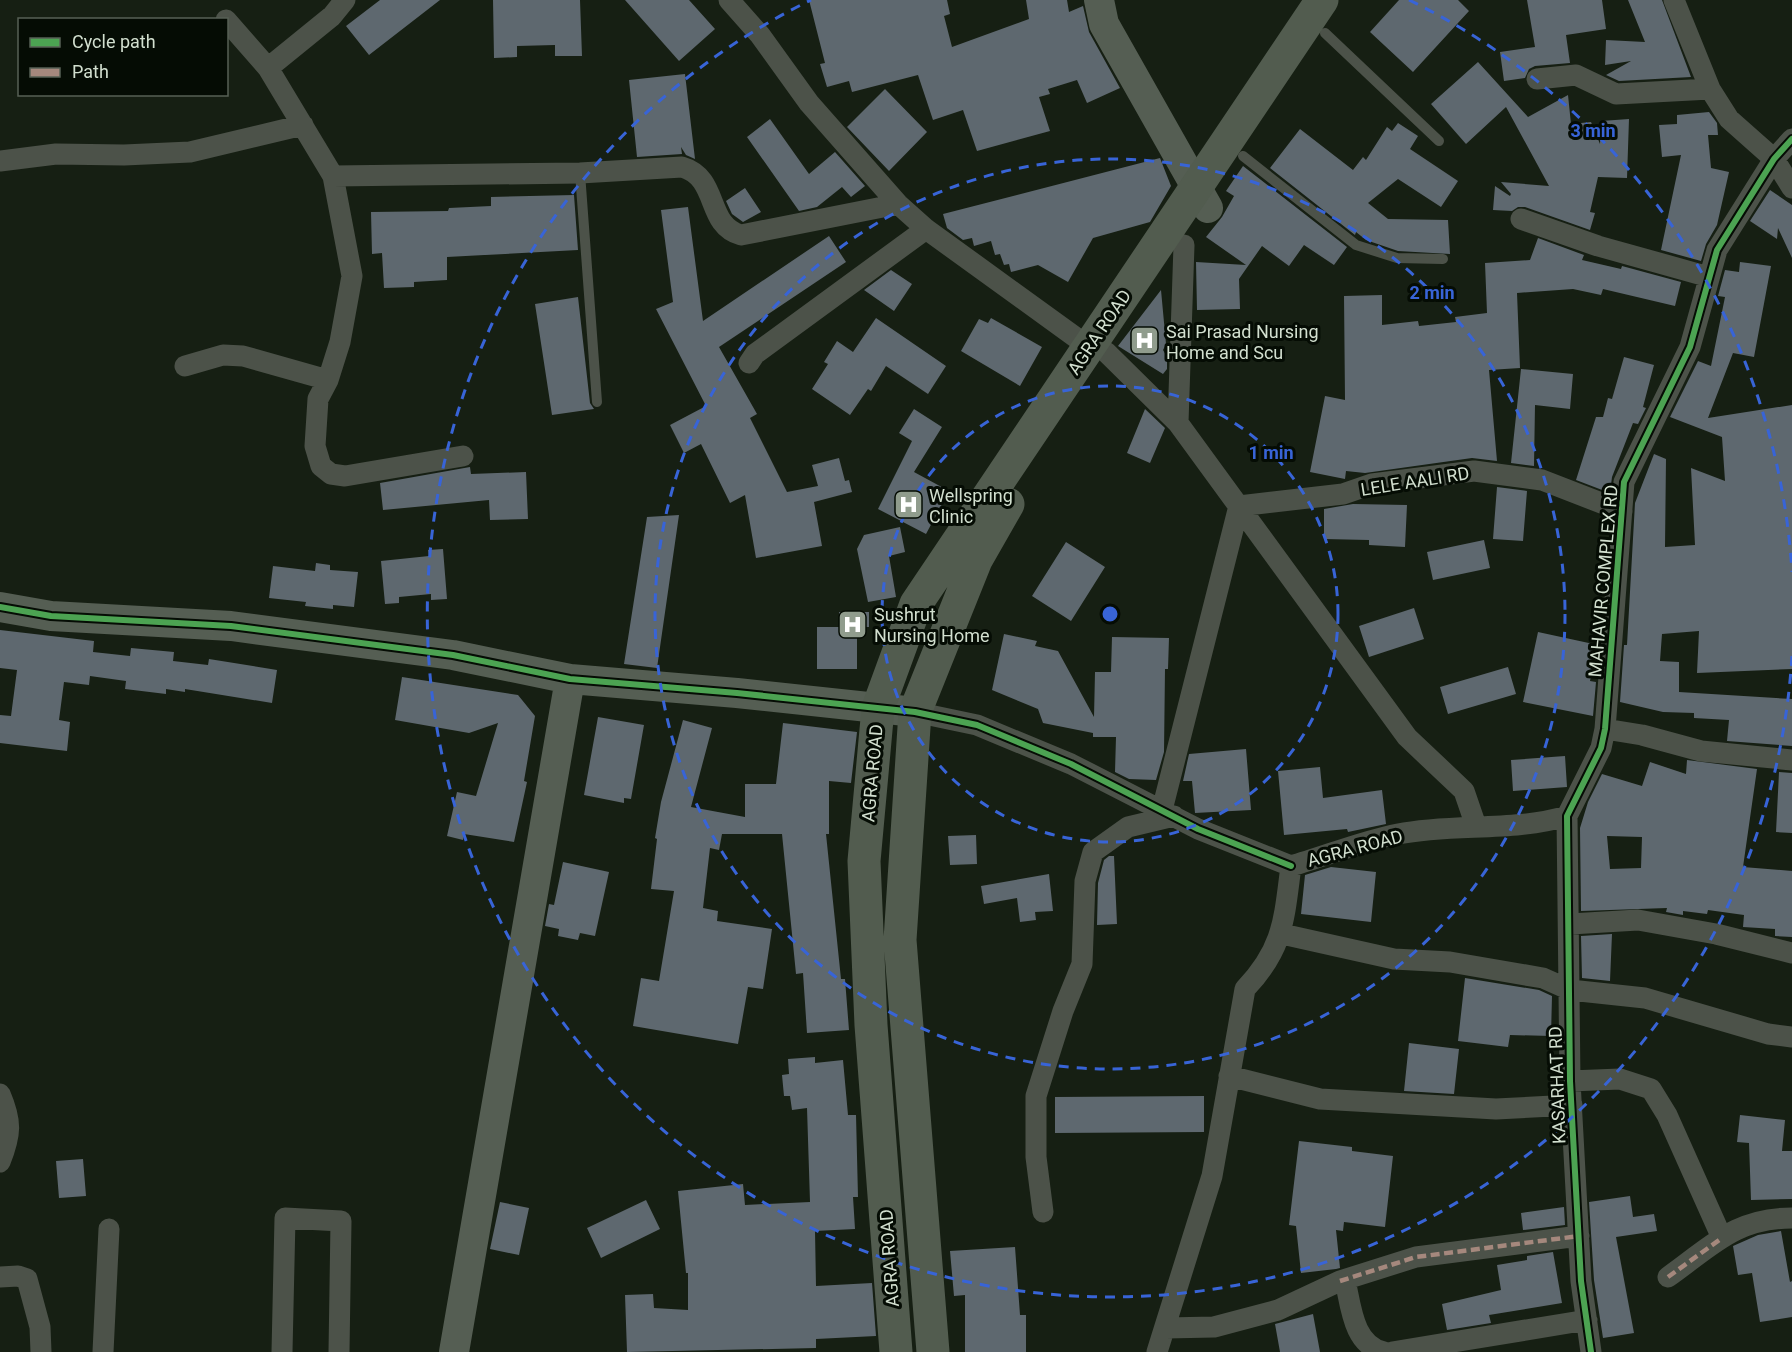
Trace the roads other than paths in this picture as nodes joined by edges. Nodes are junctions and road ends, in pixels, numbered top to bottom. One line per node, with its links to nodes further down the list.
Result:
1 (345, 0): 9 (street)
2 (729, 0): 22 (street)
3 (1099, 0): 21 (street)
4 (1322, 0): 21 (main road, AGRA ROAD)
5 (1346, 0): 8 (main road, AGRA ROAD)
6 (1674, 0): 11 (street)
7 (228, 22): 9 (street)
8 (1325, 33): 14 (lane); 15 (main road, AGRA ROAD)
9 (268, 68): 12 (street)
10 (1537, 79): 11 (street)
11 (1710, 89): 16 (street)
12 (303, 125): 17 (street); 19 (street)
13 (1792, 139): 16 (street, MAHAVIR COMPLEX RD)
14 (1439, 141)
15 (1243, 156): 21 (main road, AGRA ROAD); 26 (lane)
16 (1774, 159): 20 (street); 27 (street, MAHAVIR COMPLEX RD)
17 (0, 161)
18 (580, 173): 19 (street); 22 (street); 32 (lane)
19 (333, 176): 31 (street)
20 (1792, 188)
21 (1202, 197): 25 (main road, AGRA ROAD); 28 (main road, AGRA ROAD)
22 (898, 204): 24 (street)
23 (1521, 219): 27 (street)
24 (926, 229): 28 (street); 29 (street)
25 (1184, 245): 28 (main road, AGRA ROAD); 33 (street)
26 (1443, 259)
27 (1709, 277): 36 (street, MAHAVIR COMPLEX RD)
28 (1098, 349): 33 (street); 39 (main road, AGRA ROAD); 40 (main road, AGRA ROAD)
29 (748, 363)
30 (185, 366): 31 (street)
31 (328, 380): 34 (street)
32 (597, 402)
33 (1178, 423): 35 (street)
34 (463, 456)
35 (1239, 506): 36 (street, LELE AALI RD); 43 (street); 45 (street)
36 (1622, 511): 41 (street, MAHAVIR COMPLEX RD)
37 (0, 607): 38 (street)
38 (570, 679): 39 (street); 71 (street)
39 (878, 708): 40 (street); 72 (main road, AGRA ROAD)
40 (915, 712): 43 (street); 73 (main road, AGRA ROAD)
41 (1605, 729): 42 (street); 44 (street, MAHAVIR COMPLEX RD)
42 (1792, 760)
43 (1168, 813): 46 (street); 57 (street)
44 (1567, 816): 45 (street, AGRA ROAD); 47 (street, KASARHAT RD)
45 (1476, 826): 46 (street, AGRA ROAD)
46 (1291, 866): 48 (street, AGRA ROAD)
47 (1570, 924): 49 (street); 50 (street, KASARHAT RD)
48 (1282, 934): 50 (street); 52 (street, AGRA ROAD)
49 (1792, 953)
50 (1570, 990): 51 (street); 53 (street, KASARHAT RD)
51 (1792, 1037)
52 (1229, 1076): 55 (street); 66 (street, AGRA ROAD)
53 (1570, 1082): 55 (street, KASARHAT RD); 61 (street)
54 (0, 1094): 56 (street)
55 (1572, 1105): 60 (street, KASARHAT RD)
56 (0, 1162)
57 (1043, 1212)
58 (1792, 1218): 61 (street)
59 (109, 1229): 68 (street)
60 (1578, 1236): 64 (street); 65 (street, KASARHAT RD)
61 (1722, 1238): 63 (street)
62 (0, 1277): 67 (street)
63 (1668, 1277)
64 (1342, 1280): 66 (street); 75 (street)
65 (1587, 1320): 76 (street); 77 (street, KASARHAT RD)
66 (1166, 1328): 74 (street, AGRA ROAD)
67 (42, 1352)
68 (103, 1352)
69 (282, 1352): 70 (street)
70 (339, 1352)
71 (454, 1352)
72 (896, 1352)
73 (933, 1352)
74 (1157, 1352)
75 (1384, 1352)
76 (1392, 1352)
77 (1591, 1352)

